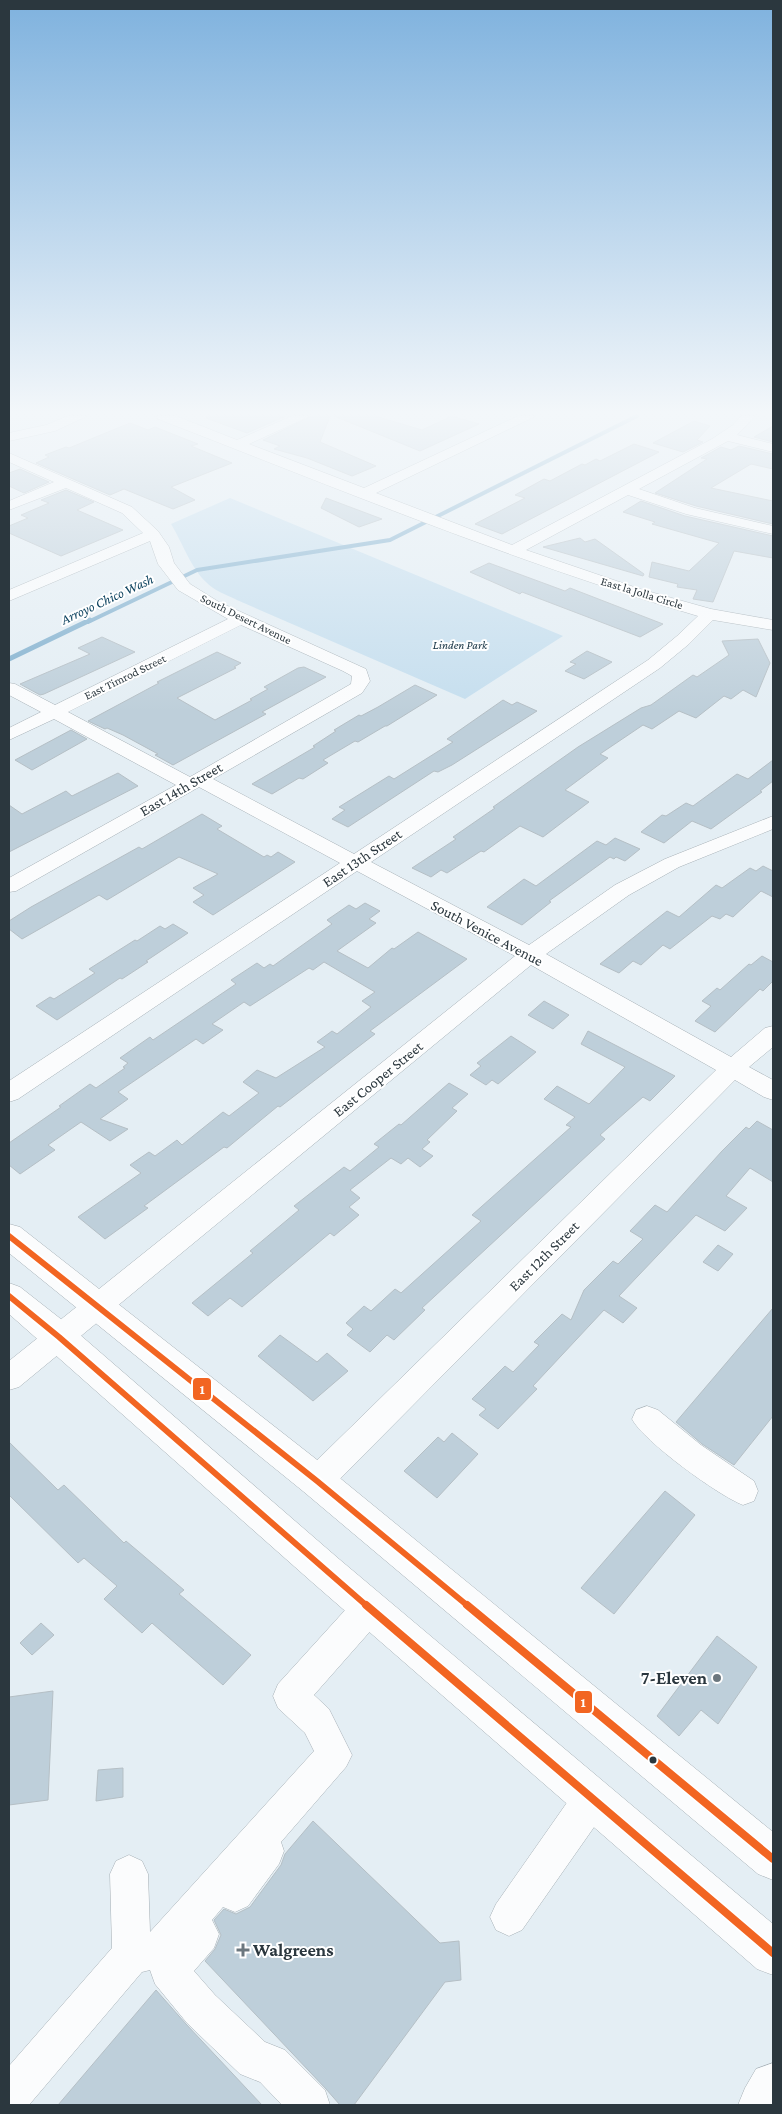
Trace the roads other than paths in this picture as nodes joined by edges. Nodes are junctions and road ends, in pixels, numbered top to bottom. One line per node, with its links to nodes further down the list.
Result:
1 (132, 515): 6 (street, South Desert Avenue)
2 (417, 515): 7 (street, East la Jolla Circle)
3 (580, 515): 7 (street)
4 (707, 515): 5 (street)
5 (773, 530)
6 (153, 534): 8 (street); 10 (street, South Desert Avenue)
7 (513, 551): 9 (street, East la Jolla Circle)
8 (9, 596)
9 (709, 614): 11 (street, East la Jolla Circle); 18 (street, East 13th Street)
10 (241, 619): 13 (street, South Desert Avenue); 14 (street, East Timrod Street)
11 (773, 625)
12 (9, 688): 14 (street, South Venice Avenue)
13 (353, 691): 16 (street, East 14th Street)
14 (55, 712): 15 (street, East Timrod Street); 16 (street, South Venice Avenue)
15 (9, 735)
16 (193, 782): 18 (street, South Venice Avenue); 19 (street, East 14th Street)
17 (773, 822): 20 (street, East Cooper Street)
18 (354, 863): 20 (street, South Venice Avenue); 24 (street, East 13th Street)
19 (9, 886)
20 (530, 955): 22 (street, South Venice Avenue); 27 (street, East Cooper Street)
21 (773, 1034): 22 (street, East 12th Street)
22 (733, 1068): 23 (street, South Venice Avenue); 31 (street, East 12th Street)
23 (773, 1091)
24 (9, 1093)
25 (9, 1236): 27 (main road)
26 (9, 1296): 28 (main road)
27 (99, 1306): 28 (street, East Cooper Street); 31 (main road)
28 (59, 1337): 29 (street, East Cooper Street); 33 (main road)
29 (9, 1378)
30 (647, 1419): 32 (street)
31 (317, 1481): 36 (main road)
32 (743, 1491)
33 (369, 1608): 34 (street); 35 (main road)
34 (338, 1759): 38 (street); 42 (street)
35 (593, 1797): 39 (street); 41 (main road)
36 (773, 1859)
37 (129, 1874): 42 (street)
38 (235, 1893)
39 (509, 1917)
40 (200, 1934): 42 (street)
41 (773, 1953)
42 (154, 1958): 44 (street); 45 (street)
43 (773, 2086): 46 (main road)
44 (9, 2098)
45 (310, 2105)
46 (762, 2105)

